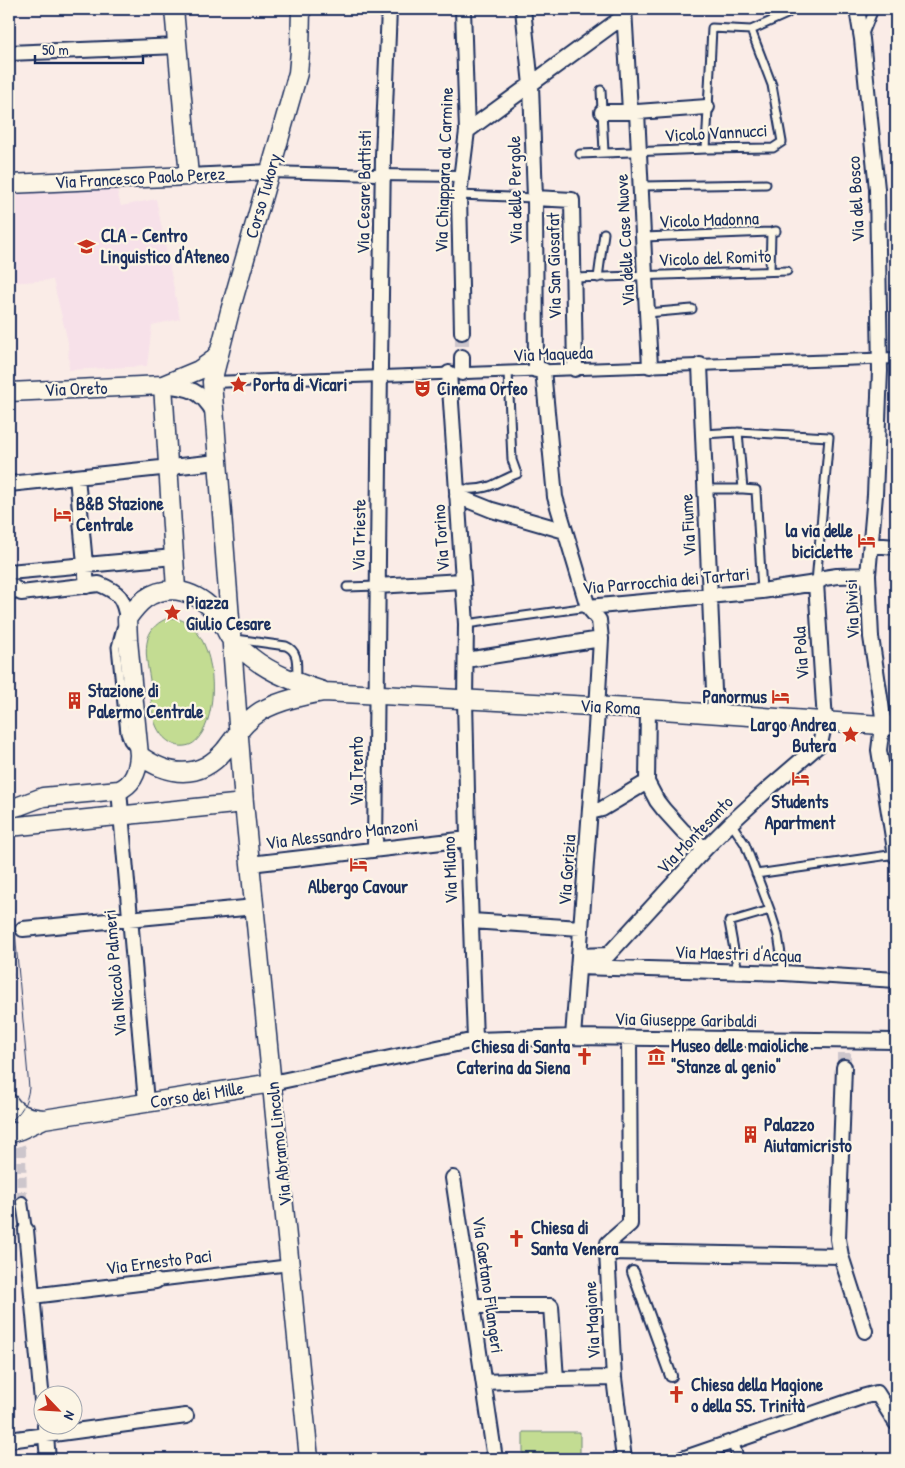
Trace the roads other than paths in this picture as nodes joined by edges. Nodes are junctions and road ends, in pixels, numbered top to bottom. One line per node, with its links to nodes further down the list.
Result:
1 (174, 9): 12 (street)
2 (301, 9): 24 (street, Corso Tukory)
3 (389, 9): 25 (street, Via Cesare Battisti)
4 (464, 9): 19 (street, Via Chiappara al Carmine)
5 (523, 9): 14 (street, Via delle Pergole)
6 (786, 9): 10 (lane)
7 (857, 9): 11 (street, Via del Bosco)
8 (874, 9): 11 (lane, Via del Bosco)
9 (624, 12): 14 (street); 18 (street, Via delle Case Nuove)
10 (751, 30): 16 (lane); 20 (lane, Vicolo Vannucci)
11 (862, 39): 45 (street, Via del Bosco)
12 (178, 46): 13 (street); 26 (street)
13 (9, 53)
14 (531, 85): 19 (street); 32 (street, Via delle Pergole)
15 (601, 90): 17 (lane)
16 (707, 107): 18 (street); 20 (lane)
17 (602, 112): 18 (street); 22 (lane)
18 (634, 112): 21 (street, Via delle Case Nuove)
19 (467, 132): 27 (street, Via Chiappara al Carmine)
20 (706, 149): 21 (lane, Vicolo Vannucci)
21 (640, 151): 22 (lane, Vicolo Vannucci); 30 (street, Via delle Case Nuove)
22 (604, 152): 23 (lane, Vicolo Vannucci)
23 (580, 154)
24 (270, 172): 25 (street); 26 (street, Via Francesco Paolo Perez); 43 (street, Corso Tukory)
25 (383, 175): 27 (street); 53 (street, Via Cesare Battisti)
26 (189, 176): 28 (street, Via Francesco Paolo Perez)
27 (461, 176): 31 (street, Via Chiappara al Carmine)
28 (9, 184)
29 (766, 184): 30 (lane)
30 (641, 186): 34 (street, Via delle Case Nuove)
31 (459, 195): 32 (lane); 42 (street, Via Chiappara al Carmine)
32 (535, 198): 38 (street, Via San Giosafat); 50 (street, Via delle Pergole)
33 (604, 233): 39 (lane)
34 (644, 237): 35 (lane, Vicolo Madonna); 37 (street, Via delle Case Nuove)
35 (770, 271): 36 (lane, Vicolo del Romito); 37 (lane, Vicolo del Romito)
36 (787, 271)
37 (645, 276): 39 (lane, Vicolo del Romito); 41 (street, Via delle Case Nuove)
38 (574, 278): 39 (lane, Vicolo del Romito); 49 (street, Via San Giosafat)
39 (598, 278)
40 (692, 309): 41 (lane)
41 (647, 314): 48 (street, Via delle Case Nuove)
42 (462, 332)
43 (220, 350): 54 (street, Corso Tukory); 55 (street, Via Oreto)
44 (462, 357): 52 (street)
45 (879, 358): 46 (street, Via Maqueda); 47 (street, Via Maqueda); 68 (street, Via Divisi)
46 (896, 358)
47 (700, 364): 48 (street, Via Maqueda); 59 (street, Via Fiume)
48 (650, 366): 49 (street, Via Maqueda)
49 (575, 369): 50 (street, Via Maqueda)
50 (540, 370): 51 (street, Via Maqueda); 67 (street, Via delle Pergole)
51 (508, 372): 52 (street, Via Maqueda); 66 (lane)
52 (456, 373): 53 (street, Via Maqueda); 66 (street, Via Torino)
53 (380, 376): 54 (street, Via Maqueda); 78 (street, Via Trieste)
54 (212, 382): 57 (street, Corso Tukory)
55 (163, 385): 56 (street, Via Oreto); 57 (street); 61 (street)
56 (9, 392)
57 (214, 413): 60 (street, Corso Tukory)
58 (738, 432): 59 (lane); 65 (lane); 76 (lane)
59 (703, 434): 64 (street, Via Fiume)
60 (218, 462): 61 (street); 86 (street, Corso Tukory)
61 (168, 468): 62 (street); 70 (street)
62 (77, 477): 63 (street); 71 (street)
63 (9, 484)
64 (705, 489): 65 (lane); 82 (street, Via Fiume)
65 (743, 489): 81 (lane)
66 (456, 492): 67 (street); 74 (street, Via Torino)
67 (565, 531): 83 (street, Via Gorizia)
68 (872, 545): 69 (street); 73 (street, Via Divisi)
69 (896, 547)
70 (174, 557): 71 (street); 80 (street)
71 (84, 565): 72 (street); 77 (street)
72 (9, 572)
73 (868, 575): 76 (street, Via Parrocchia dei Tartari); 97 (street, Via Divisi)
74 (462, 581): 78 (street); 85 (street, Via Torino)
75 (9, 583): 77 (street)
76 (816, 583): 81 (street, Via Parrocchia dei Tartari); 96 (street, Via Pola)
77 (87, 586): 84 (street)
78 (378, 586): 79 (lane); 91 (street, Via Trieste)
79 (347, 587)
80 (176, 589): 84 (street); 86 (street)
81 (762, 591): 82 (street, Via Parrocchia dei Tartari)
82 (710, 595): 83 (street, Via Parrocchia dei Tartari); 95 (street, Via Fiume)
83 (588, 607): 85 (lane, Via Parrocchia dei Tartari); 87 (street, Via Gorizia)
84 (127, 619): 99 (street)
85 (466, 624): 88 (street, Via Torino)
86 (231, 639): 89 (street); 89 (lane); 98 (street)
87 (601, 639): 88 (street); 93 (street, Via Gorizia)
88 (466, 660): 92 (street, Via Torino)
89 (297, 682): 90 (street)
90 (324, 692): 91 (street, Via Roma); 98 (street)
91 (376, 694): 92 (street, Via Roma); 109 (street, Via Trento)
92 (465, 699): 93 (street, Via Roma); 108 (street, Via Milano)
93 (598, 707): 94 (street, Via Roma); 104 (street, Via Gorizia)
94 (648, 709): 95 (street, Via Roma); 100 (street)
95 (716, 714): 96 (street, Via Roma)
96 (825, 721): 97 (street, Via Roma); 106 (street, Via Montesanto)
97 (889, 725): 111 (street, Via Divisi)
98 (238, 732): 99 (street); 102 (street, Via Abramo Lincoln)
99 (139, 755): 101 (street)
100 (647, 782): 104 (street); 110 (street)
101 (119, 790): 103 (street); 105 (street, Via Niccolò Palmeri)
102 (244, 803): 105 (street); 112 (street, Via Abramo Lincoln)
103 (9, 809)
104 (590, 812): 118 (street, Via Gorizia)
105 (121, 816): 107 (street); 116 (street, Via Niccolò Palmeri)
106 (731, 823): 110 (street, Via Montesanto); 113 (lane)
107 (9, 827)
108 (468, 839): 109 (street, Via Alessandro Manzoni); 117 (street, Via Milano)
109 (375, 849): 112 (street, Via Alessandro Manzoni)
110 (705, 849): 120 (street, Via Montesanto)
111 (896, 855): 113 (lane)
112 (250, 864): 114 (street, Via Abramo Lincoln)
113 (756, 874): 115 (lane)
114 (255, 907): 116 (street); 129 (street, Via Abramo Lincoln)
115 (770, 910): 121 (lane); 122 (lane)
116 (129, 920): 119 (street); 130 (street, Via Niccolò Palmeri)
117 (470, 921): 118 (street); 126 (street, Via Milano)
118 (581, 928): 120 (street, Via Gorizia)
119 (23, 929)
120 (579, 962): 121 (street, Via Maestri d'Acqua); 124 (street, Via Gorizia)
121 (738, 972): 122 (street, Via Maestri d'Acqua)
122 (784, 974): 123 (street, Via Maestri d'Acqua)
123 (896, 980)
124 (573, 1037): 125 (street, Via Giuseppe Garibaldi); 126 (street, Via Giuseppe Garibaldi)
125 (629, 1039): 127 (street, Via Giuseppe Garibaldi); 137 (street)
126 (475, 1040): 129 (street, Corso dei Mille)
127 (896, 1040)
128 (844, 1067): 138 (street)
129 (272, 1083): 130 (street, Corso dei Mille); 139 (street, Via Abramo Lincoln)
130 (146, 1102): 132 (street, Corso dei Mille)
131 (9, 1103): 132 (street)
132 (44, 1119): 133 (street, Corso dei Mille)
133 (9, 1134)
134 (453, 1178): 143 (street, Via Gaetano Filangeri)
135 (22, 1202): 136 (street)
136 (26, 1230): 142 (street)
137 (607, 1252): 138 (street); 146 (street, Via Magione)
138 (841, 1256): 144 (street)
139 (290, 1266): 141 (street, Via Ernesto Paci); 158 (street, Via Abramo Lincoln)
140 (633, 1272): 145 (street)
141 (156, 1281): 142 (street, Via Ernesto Paci)
142 (32, 1296): 149 (street)
143 (472, 1306): 147 (street); 148 (street, Via Gaetano Filangeri)
144 (865, 1331)
145 (671, 1376)
146 (614, 1378): 147 (street); 160 (street, Via Magione)
147 (556, 1379): 148 (street)
148 (484, 1382): 159 (street, Via Gaetano Filangeri)
149 (41, 1386)
150 (186, 1416): 152 (street)
151 (896, 1423): 156 (street)
152 (82, 1427)
153 (32, 1434): 155 (street)
154 (46, 1436): 157 (street)
155 (9, 1440)
156 (733, 1441): 161 (street); 162 (street)
157 (48, 1459)
158 (310, 1459)
159 (495, 1459)
160 (624, 1459)
161 (682, 1459)
162 (738, 1459)

